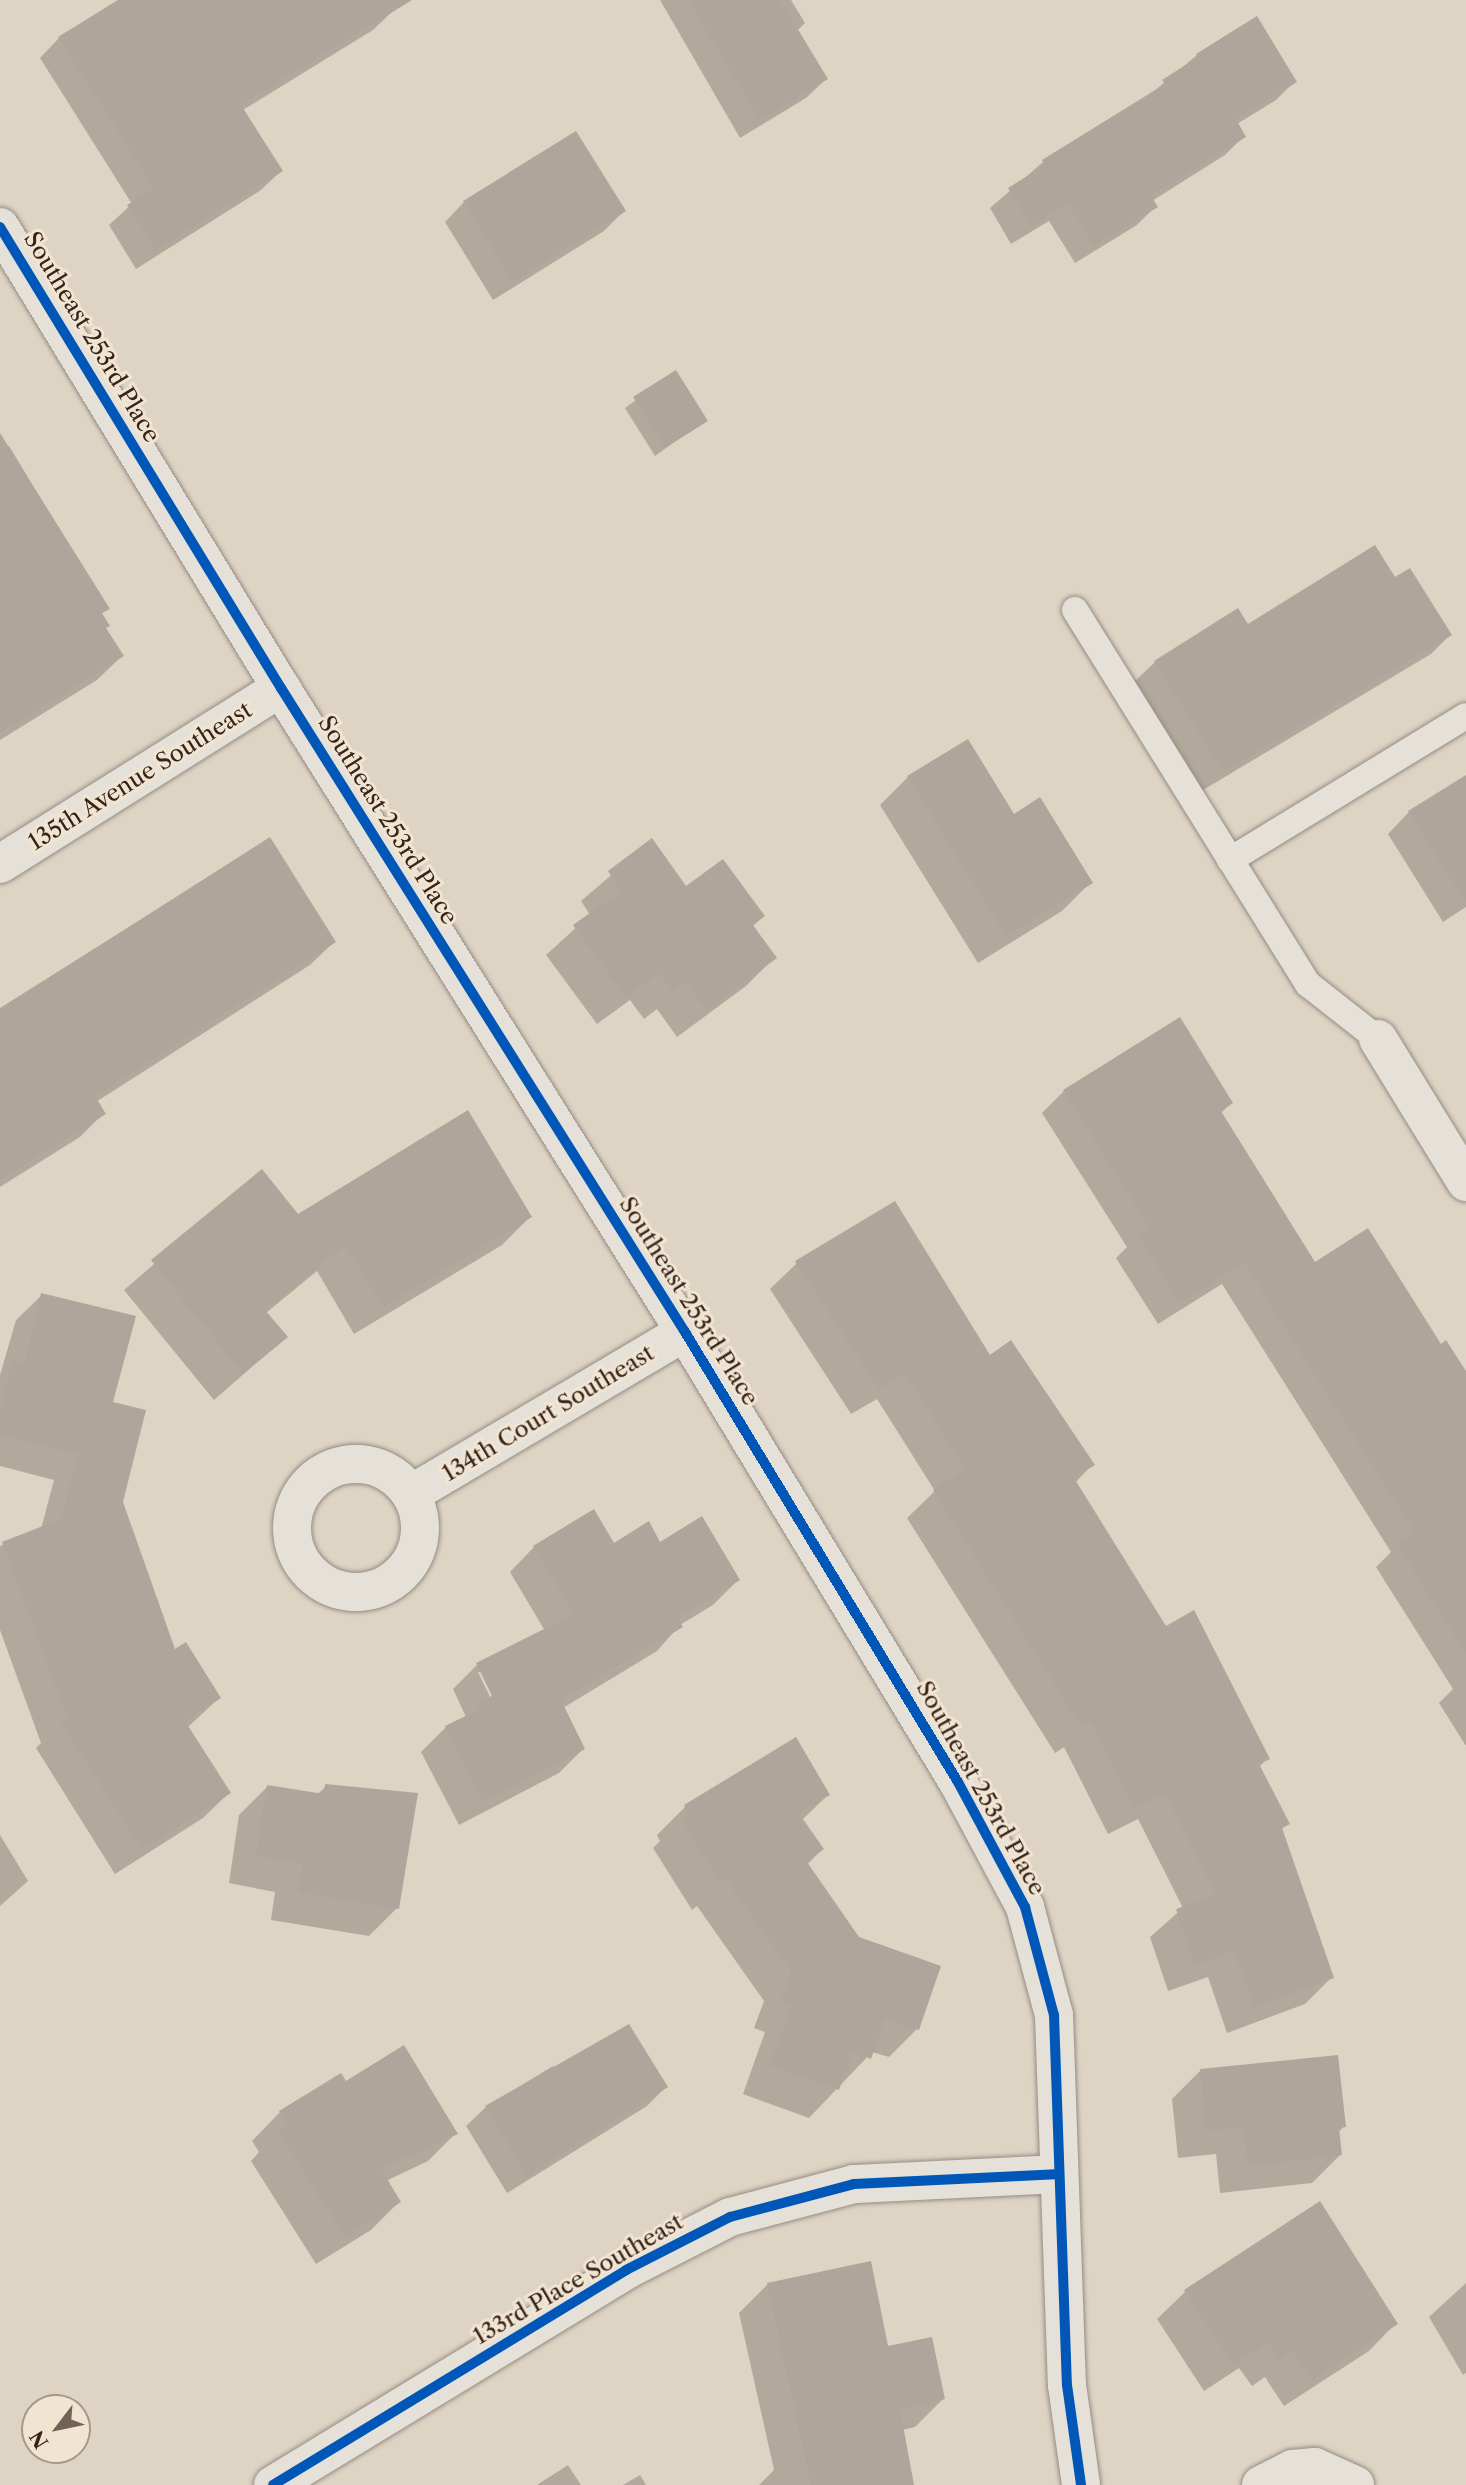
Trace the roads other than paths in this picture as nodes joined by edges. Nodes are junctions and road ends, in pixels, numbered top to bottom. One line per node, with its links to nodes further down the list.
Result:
1 (0, 228): 3 (street, Southeast 253rd Place)
2 (1075, 610): 5 (lane)
3 (281, 688): 6 (street, 135th Avenue Southeast); 9 (street, Southeast 253rd Place)
4 (1466, 716): 5 (lane)
5 (1230, 859): 7 (lane)
6 (0, 864)
7 (1378, 1039): 8 (street)
8 (1466, 1182)
9 (685, 1332): 10 (street, 134th Court Southeast); 11 (street, Southeast 253rd Place)
10 (411, 1494)
11 (1056, 2174): 12 (street, 133rd Place Southeast); 13 (street, Southeast 253rd Place)
12 (273, 2485)
13 (1081, 2485)
14 (1261, 2485): 15 (street)
15 (1355, 2485)

